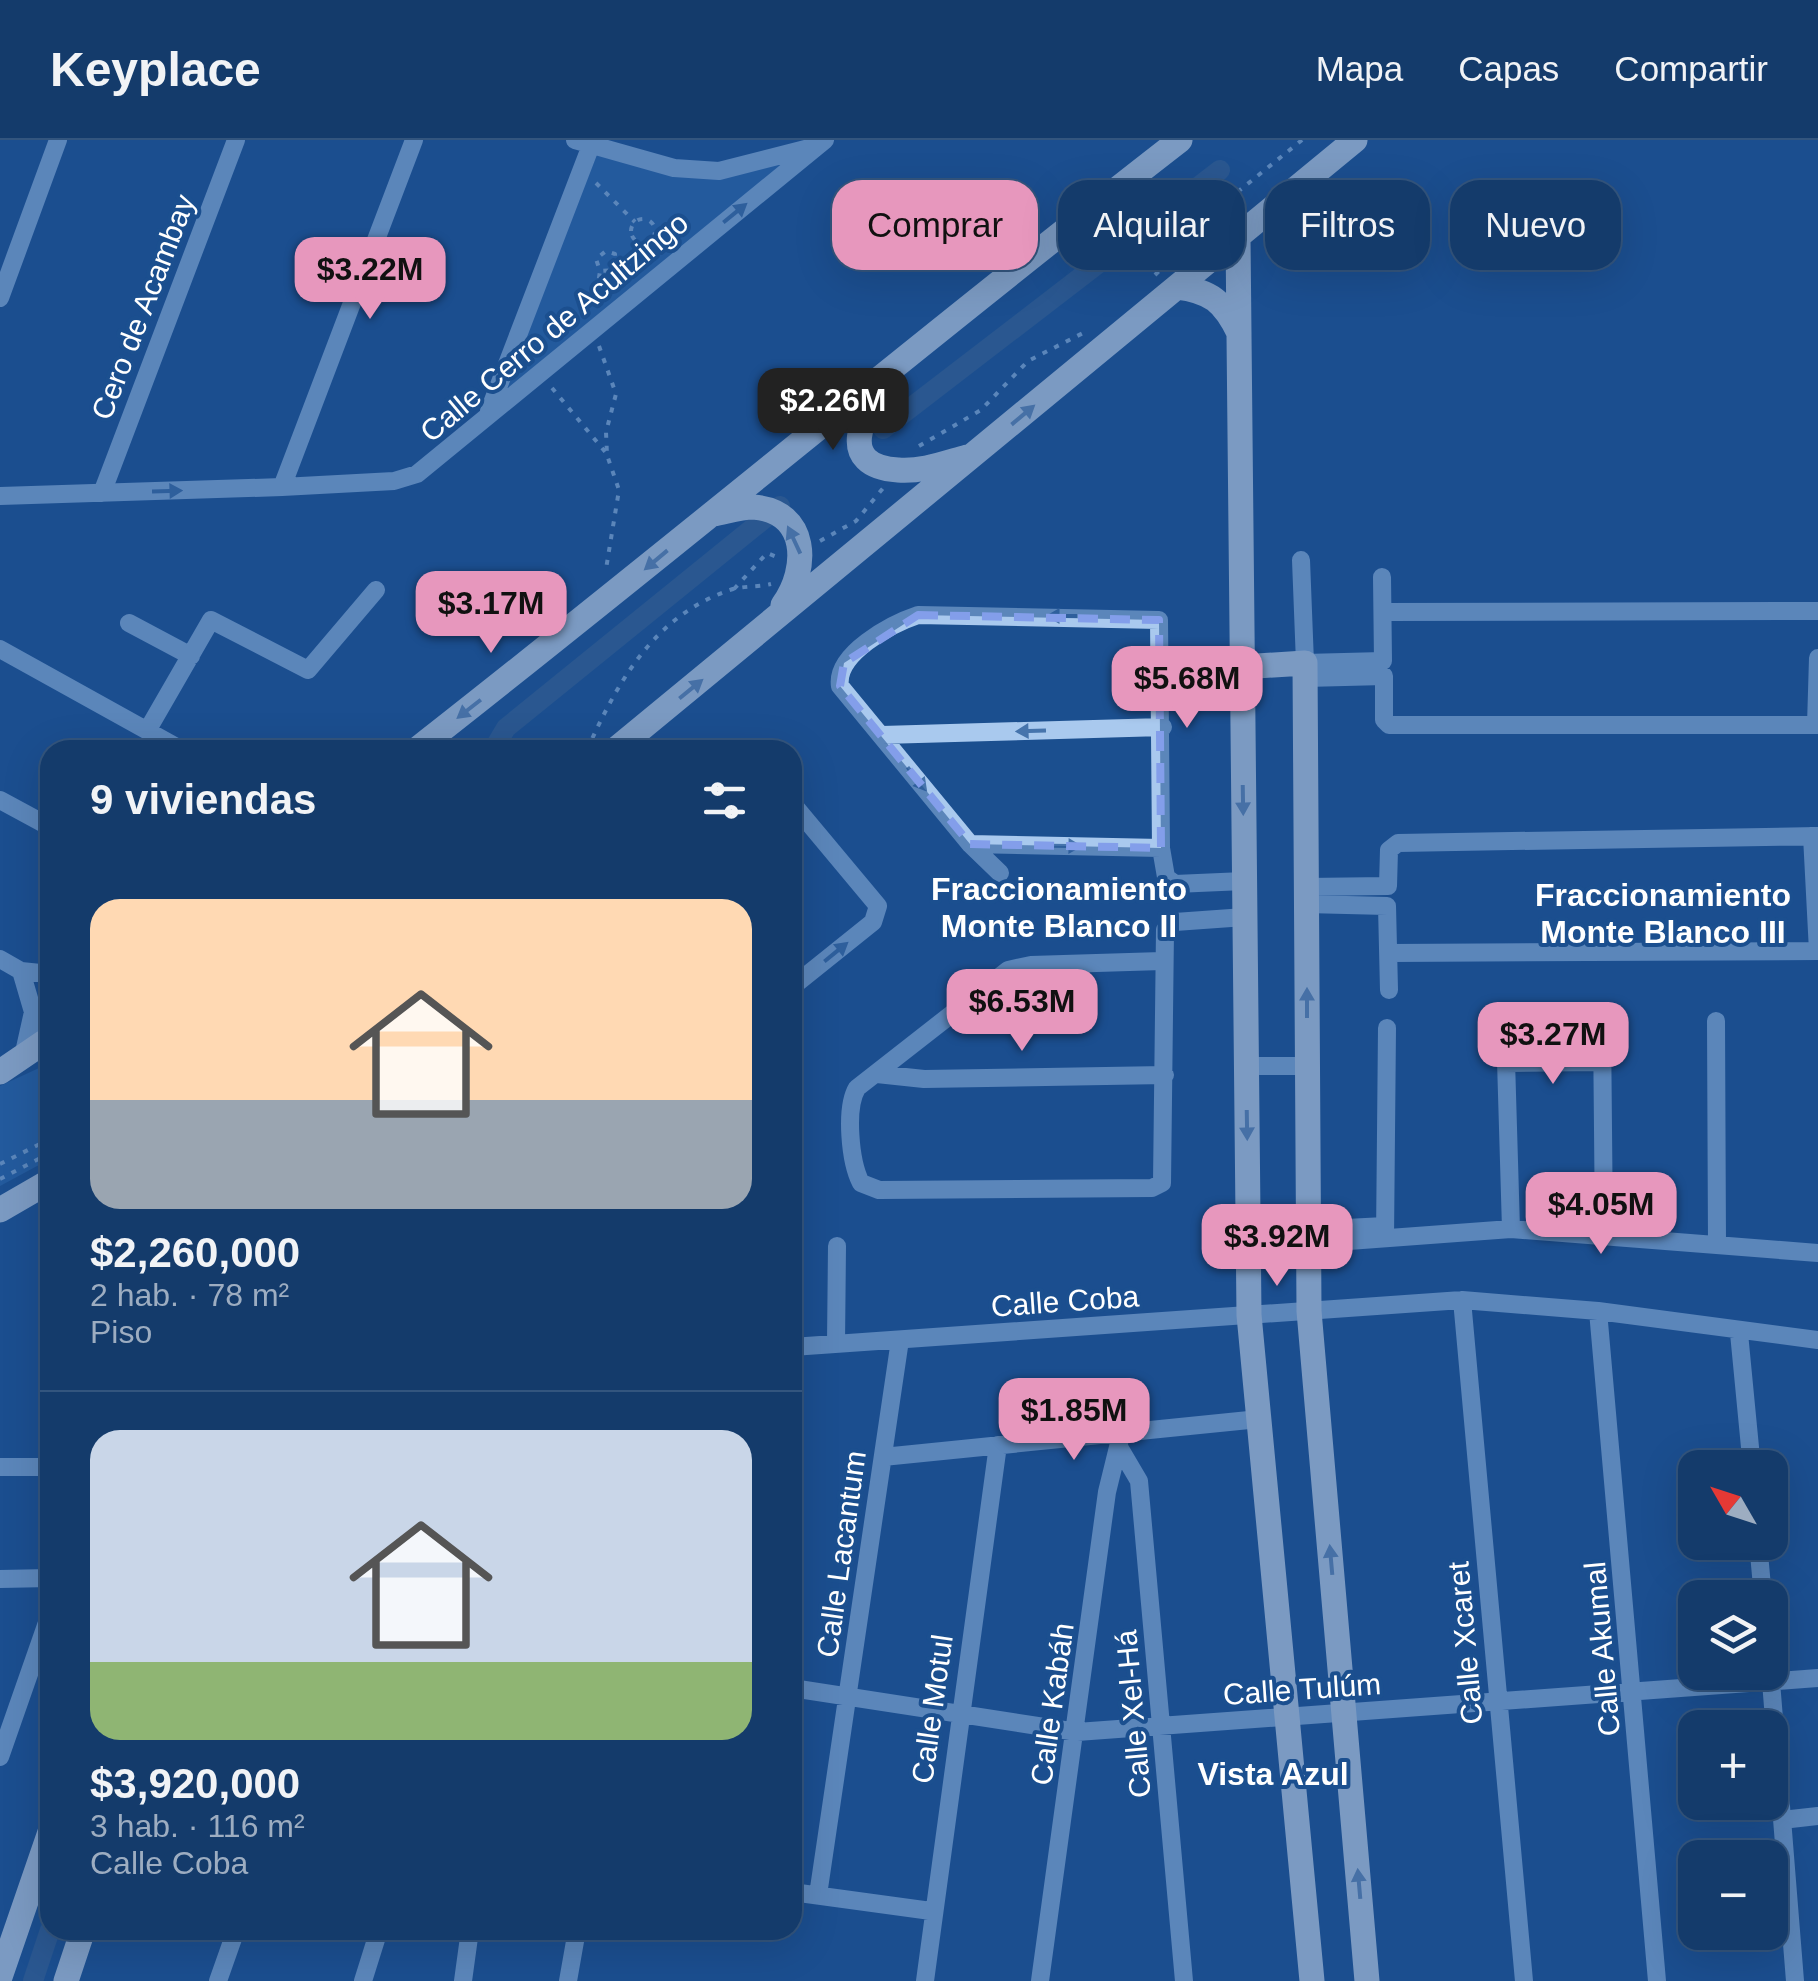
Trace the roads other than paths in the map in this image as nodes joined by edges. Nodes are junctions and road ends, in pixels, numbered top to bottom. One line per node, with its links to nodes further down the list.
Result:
1 (58, 140): 12 (street)
2 (236, 140): 18 (street, Cero de Acambay)
3 (414, 140): 17 (street)
4 (1180, 140): 13 (main road)
5 (1355, 140): 8 (main road)
6 (587, 142): 7 (street); 15 (street)
7 (821, 143): 15 (street, Calle Cerro de Acultzingo, one-way to 7)
8 (1245, 232)
9 (1199, 270): 11 (main road)
10 (1239, 270): 14 (main road)
11 (1178, 287): 14 (main road); 16 (main road, one-way to 11)
12 (0, 298)
13 (937, 328): 16 (main road); 20 (main road)
14 (1240, 332): 31 (main road)
15 (489, 411): 17 (street, Calle Cerro de Acultzingo)
16 (977, 454): 27 (main road)
17 (282, 487): 18 (street, Calle Cerro de Acultzingo, one-way to 17)
18 (102, 493): 19 (street, Calle Cerro de Acultzingo)
19 (0, 496)
20 (711, 514): 27 (main road, one-way to 20); 39 (main road, one-way to 39)
21 (1301, 560): 33 (street)
22 (1382, 577): 25 (street)
23 (376, 590): 29 (street)
24 (1818, 611): 25 (street)
25 (1383, 612): 32 (street)
26 (129, 624): 29 (street)
27 (769, 626): 40 (main road, one-way to 27)
28 (0, 649): 36 (street)
29 (191, 656): 36 (street)
30 (1818, 658): 34 (street)
31 (1242, 668): 33 (main road); 48 (main road, one-way to 48)
32 (1384, 668): 33 (street); 34 (street)
33 (1305, 670): 49 (main road)
34 (1817, 724)
35 (1164, 727): 37 (street, one-way to 37); 37 (street, one-way to 37); 46 (street)
36 (147, 731): 38 (street)
37 (882, 736): 45 (street, one-way to 45)
38 (164, 740)
39 (429, 740)
40 (627, 740)
41 (0, 800): 43 (street)
42 (802, 815): 57 (street, one-way to 42)
43 (40, 822)
44 (1815, 836): 49 (street); 51 (street)
45 (970, 844): 46 (street, one-way to 46); 47 (street)
46 (1161, 848): 48 (street)
47 (1000, 874)
48 (1244, 881): 50 (main road)
49 (1306, 896): 52 (street); 68 (main road, one-way to 49)
50 (1244, 917): 54 (street); 67 (main road)
51 (1818, 951): 52 (street)
52 (1390, 953): 58 (street)
53 (0, 960): 55 (street)
54 (1162, 961): 70 (street); 71 (street)
55 (22, 971): 56 (street); 64 (street)
56 (40, 973)
57 (802, 979)
58 (1389, 990)
59 (1716, 1022): 78 (street)
60 (1602, 1024): 65 (street)
61 (1505, 1027): 66 (street)
62 (1387, 1028): 75 (street)
63 (40, 1045): 64 (main road)
64 (22, 1058): 69 (main road)
65 (1601, 1062): 66 (street); 76 (street)
66 (1505, 1063): 74 (street)
67 (1246, 1066): 68 (street); 84 (main road, one-way to 84)
68 (1307, 1066): 77 (main road)
69 (0, 1072)
70 (877, 1074): 71 (street); 71 (street)
71 (1164, 1075)
72 (40, 1187): 73 (main road)
73 (0, 1210)
74 (1510, 1229): 75 (street); 76 (street)
75 (1385, 1232): 77 (street)
76 (1604, 1234): 78 (street)
77 (1308, 1237): 82 (main road)
78 (1718, 1244): 80 (street)
79 (837, 1246): 88 (street)
80 (1818, 1253)
81 (1462, 1300): 82 (street, Calle Coba); 83 (street, Calle Coba); 108 (street, Calle Xcaret)
82 (1309, 1311): 84 (street, Calle Coba); 109 (main road, one-way to 82)
83 (1598, 1312): 85 (street, Calle Coba); 104 (street, Calle Akumal)
84 (1249, 1315): 86 (street, Calle Coba); 90 (main road)
85 (1740, 1333): 87 (street, Calle Coba); 93 (street)
86 (900, 1340): 88 (street, Calle Coba); 94 (street, Calle Lacantum)
87 (1818, 1340)
88 (836, 1344): 89 (street, Calle Coba)
89 (802, 1346)
90 (1259, 1418): 91 (street); 111 (main road)
91 (1120, 1441): 92 (street); 112 (street, Calle Xel-Há); 113 (street, Calle Kabáh)
92 (998, 1446): 94 (street); 110 (street, Calle Motul)
93 (1750, 1450)
94 (883, 1458): 105 (street, Calle Lacantum)
95 (0, 1467): 96 (street)
96 (40, 1467)
97 (40, 1578): 98 (street)
98 (0, 1579)
99 (40, 1643): 107 (street)
100 (1788, 1677): 101 (street, Calle Tulúm)
101 (1818, 1678)
102 (1678, 1687): 104 (street, Calle Tulúm)
103 (802, 1690): 105 (street, Calle Tulúm)
104 (1634, 1692): 108 (street, Calle Tulúm); 139 (street, Calle Akumal)
105 (848, 1697): 110 (street, Calle Tulúm); 120 (street, Calle Lacantum)
106 (0, 1698): 107 (street)
107 (21, 1698): 114 (street)
108 (1498, 1702): 109 (street, Calle Tulúm); 138 (street, Calle Xcaret)
109 (1344, 1713): 111 (street, Calle Tulúm); 137 (main road, one-way to 109)
110 (958, 1714): 113 (street, Calle Tulúm); 121 (street, Calle Motul)
111 (1287, 1717): 112 (street, Calle Tulúm); 136 (main road)
112 (1162, 1727): 113 (street, Calle Tulúm); 135 (street, Calle Xel-Há)
113 (1077, 1732): 134 (street, Calle Kabáh)
114 (0, 1757)
115 (1818, 1816): 116 (street)
116 (1788, 1819)
117 (1782, 1820): 140 (street)
118 (40, 1861): 127 (main road)
119 (802, 1894): 120 (street)
120 (818, 1896): 121 (street)
121 (931, 1911): 133 (street, Calle Motul)
122 (80, 1940): 128 (main road)
123 (232, 1940): 129 (street)
124 (376, 1940): 130 (street)
125 (469, 1940): 131 (street)
126 (575, 1940): 132 (street)
127 (0, 1977)
128 (66, 1981)
129 (218, 1981)
130 (362, 1981)
131 (463, 1981)
132 (568, 1981)
133 (924, 1981)
134 (1040, 1981)
135 (1184, 1981)
136 (1312, 1981)
137 (1368, 1981)
138 (1524, 1981)
139 (1657, 1981)
140 (1795, 1981)

